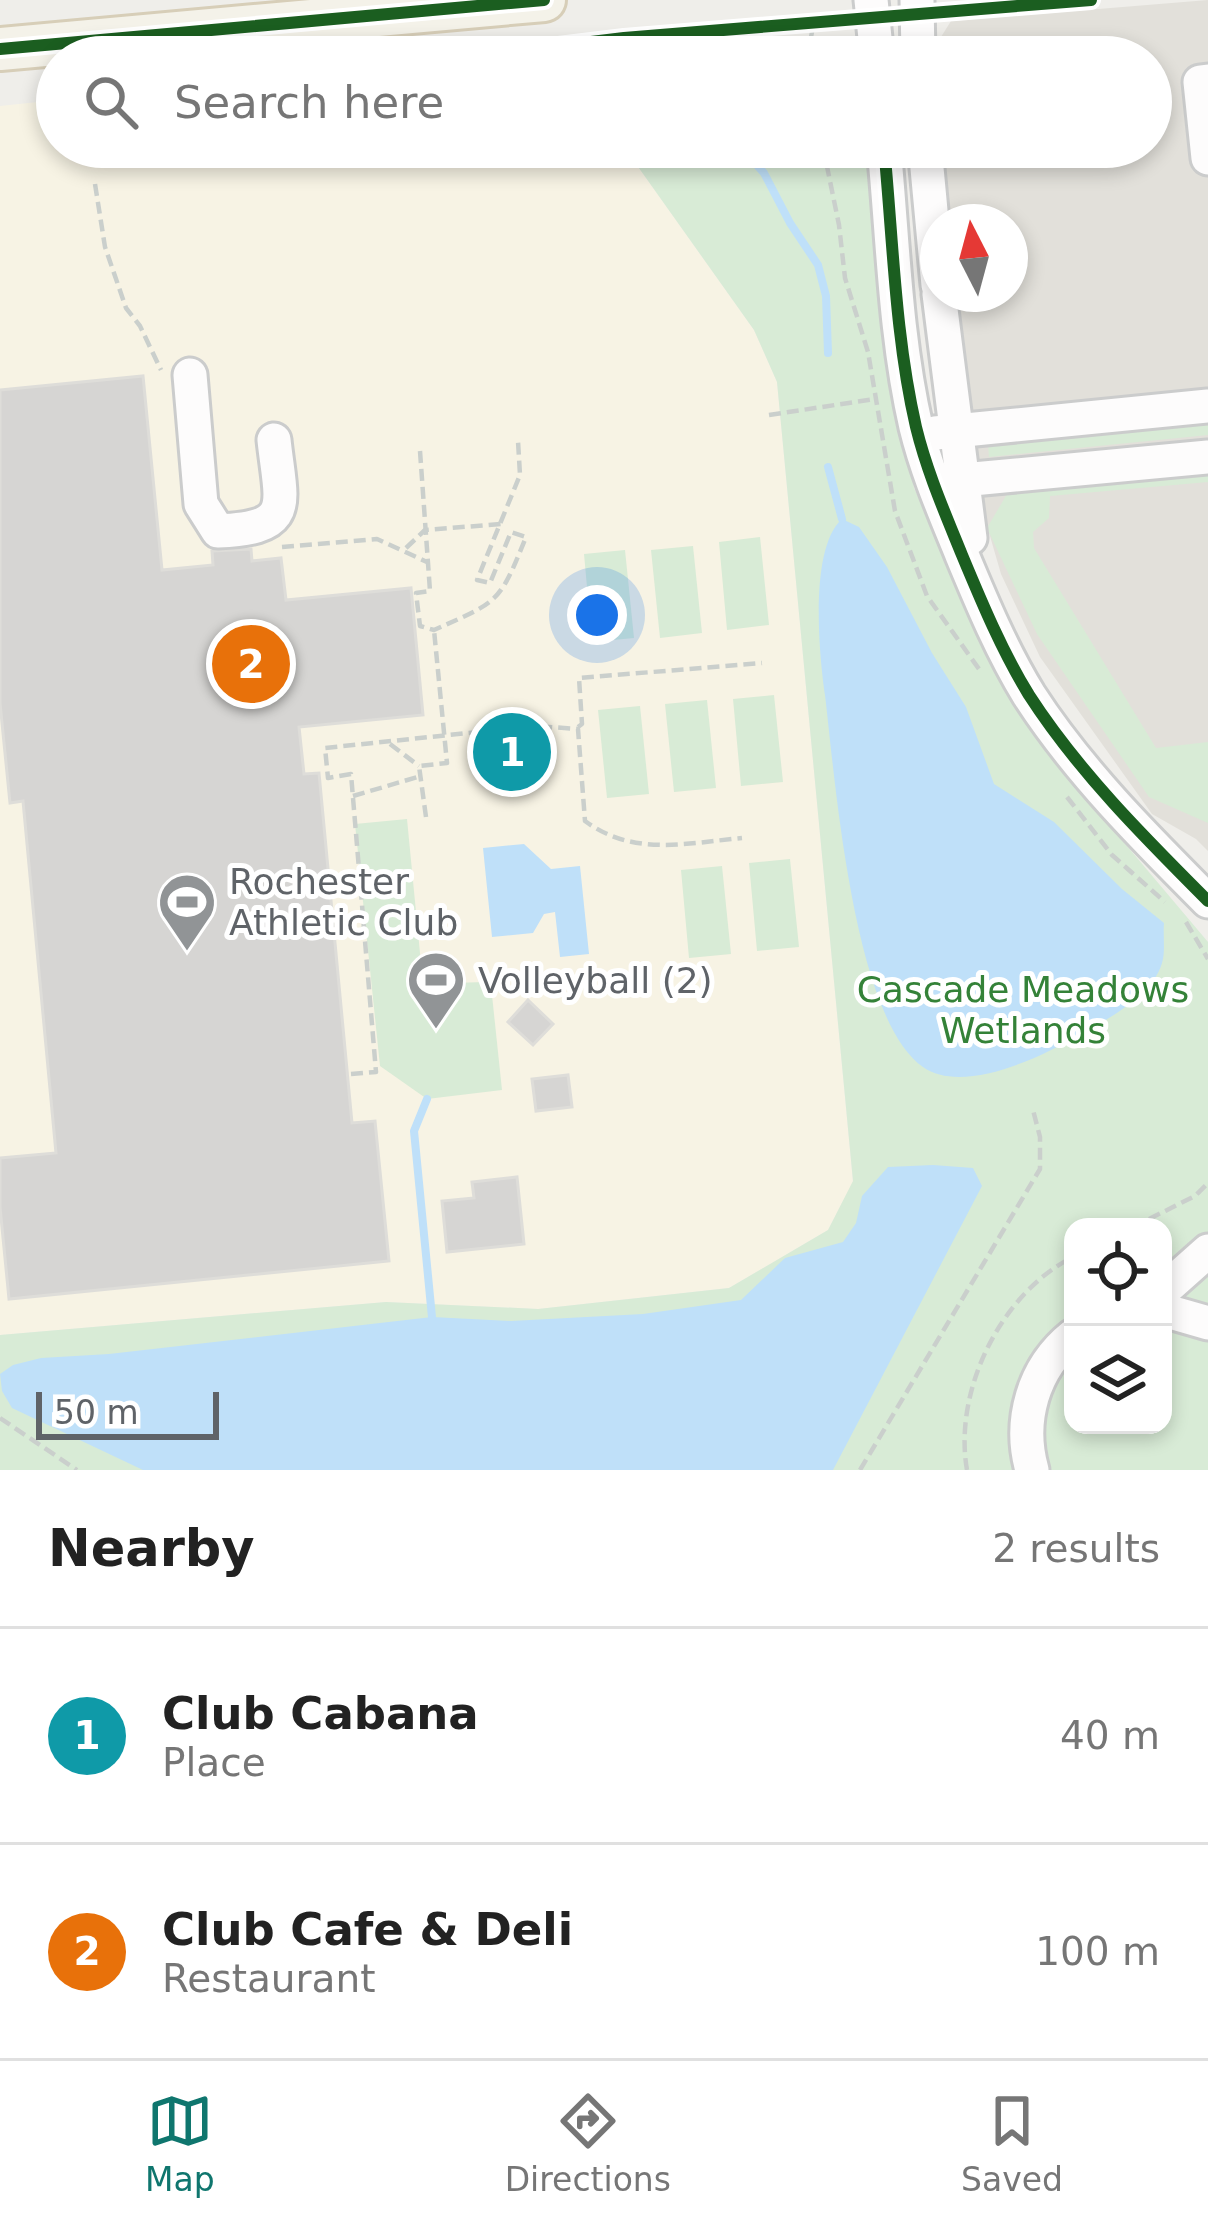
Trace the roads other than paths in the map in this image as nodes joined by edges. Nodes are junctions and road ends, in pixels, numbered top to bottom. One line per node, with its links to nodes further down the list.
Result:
1 (544, 0): 3 (main road)
2 (917, 0): 4 (street)
3 (152, 36)
4 (918, 36)
5 (36, 47): 6 (main road)
6 (0, 50)
7 (1208, 81): 8 (street)
8 (1208, 158)
9 (886, 168): 16 (street)
10 (927, 168): 11 (street)
11 (930, 204)
12 (941, 312): 15 (street)
13 (176, 373): 17 (street)
14 (1208, 406): 15 (street)
15 (957, 429): 16 (street); 19 (street)
16 (919, 436): 19 (street)
17 (274, 440)
18 (1208, 457): 19 (street)
19 (947, 482): 20 (street)
20 (1201, 882)
21 (1208, 1252): 22 (street)
22 (1172, 1283)
23 (1172, 1313): 24 (street)
24 (1208, 1323)
25 (1064, 1345): 26 (street)
26 (1032, 1470)

